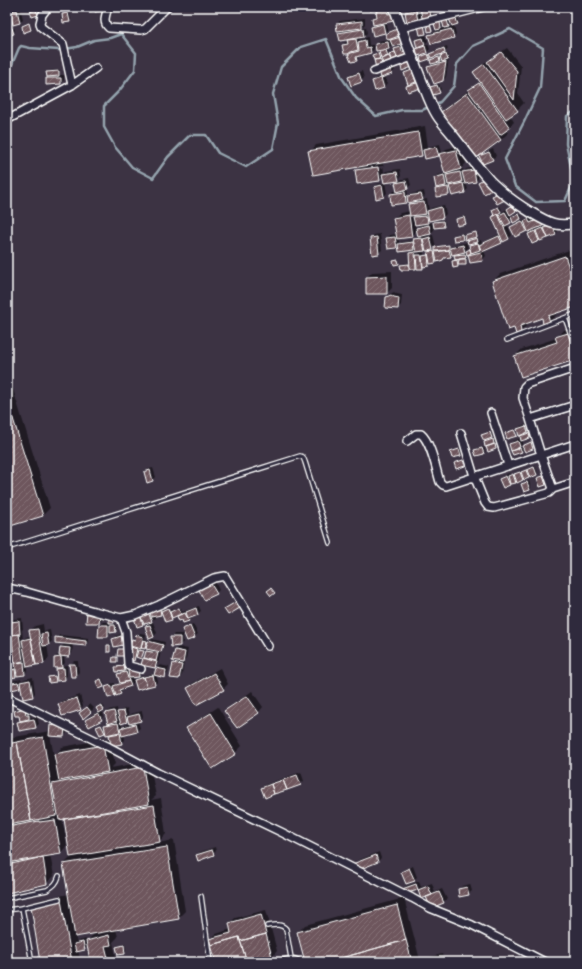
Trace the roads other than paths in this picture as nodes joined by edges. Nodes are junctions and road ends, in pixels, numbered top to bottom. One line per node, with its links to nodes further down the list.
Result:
1 (48, 7): 10 (street)
2 (108, 7): 3 (street)
3 (167, 7)
4 (394, 7): 6 (street)
5 (483, 7): 6 (street)
6 (401, 28): 7 (street)
7 (412, 57): 9 (street); 12 (street)
8 (96, 68): 10 (street)
9 (374, 70)
10 (72, 85): 11 (street)
11 (7, 120)
12 (575, 223)
13 (575, 314): 14 (lane)
14 (565, 318): 15 (lane); 16 (lane)
15 (507, 340)
16 (575, 346)
17 (575, 368): 20 (street)
18 (575, 405): 20 (street)
19 (491, 413): 25 (street)
20 (530, 419): 24 (street)
21 (460, 433): 26 (street)
22 (407, 442): 26 (street)
23 (575, 444): 24 (street)
24 (541, 455): 25 (street); 28 (street)
25 (508, 466): 26 (street)
26 (474, 476): 28 (street)
27 (575, 482): 28 (street)
28 (553, 489)
29 (330, 543): 30 (lane)
30 (7, 548)
31 (7, 588): 32 (street)
32 (121, 618): 33 (street); 34 (street)
33 (268, 646)
34 (142, 669)
35 (7, 697): 48 (street)
36 (59, 876): 38 (lane)
37 (201, 896): 45 (lane)
38 (7, 898)
39 (59, 899): 40 (lane)
40 (22, 908): 41 (lane); 44 (lane)
41 (7, 910)
42 (267, 926): 43 (lane)
43 (291, 958): 46 (lane); 47 (lane)
44 (32, 962)
45 (210, 962)
46 (277, 962)
47 (300, 962)
48 (544, 962)

